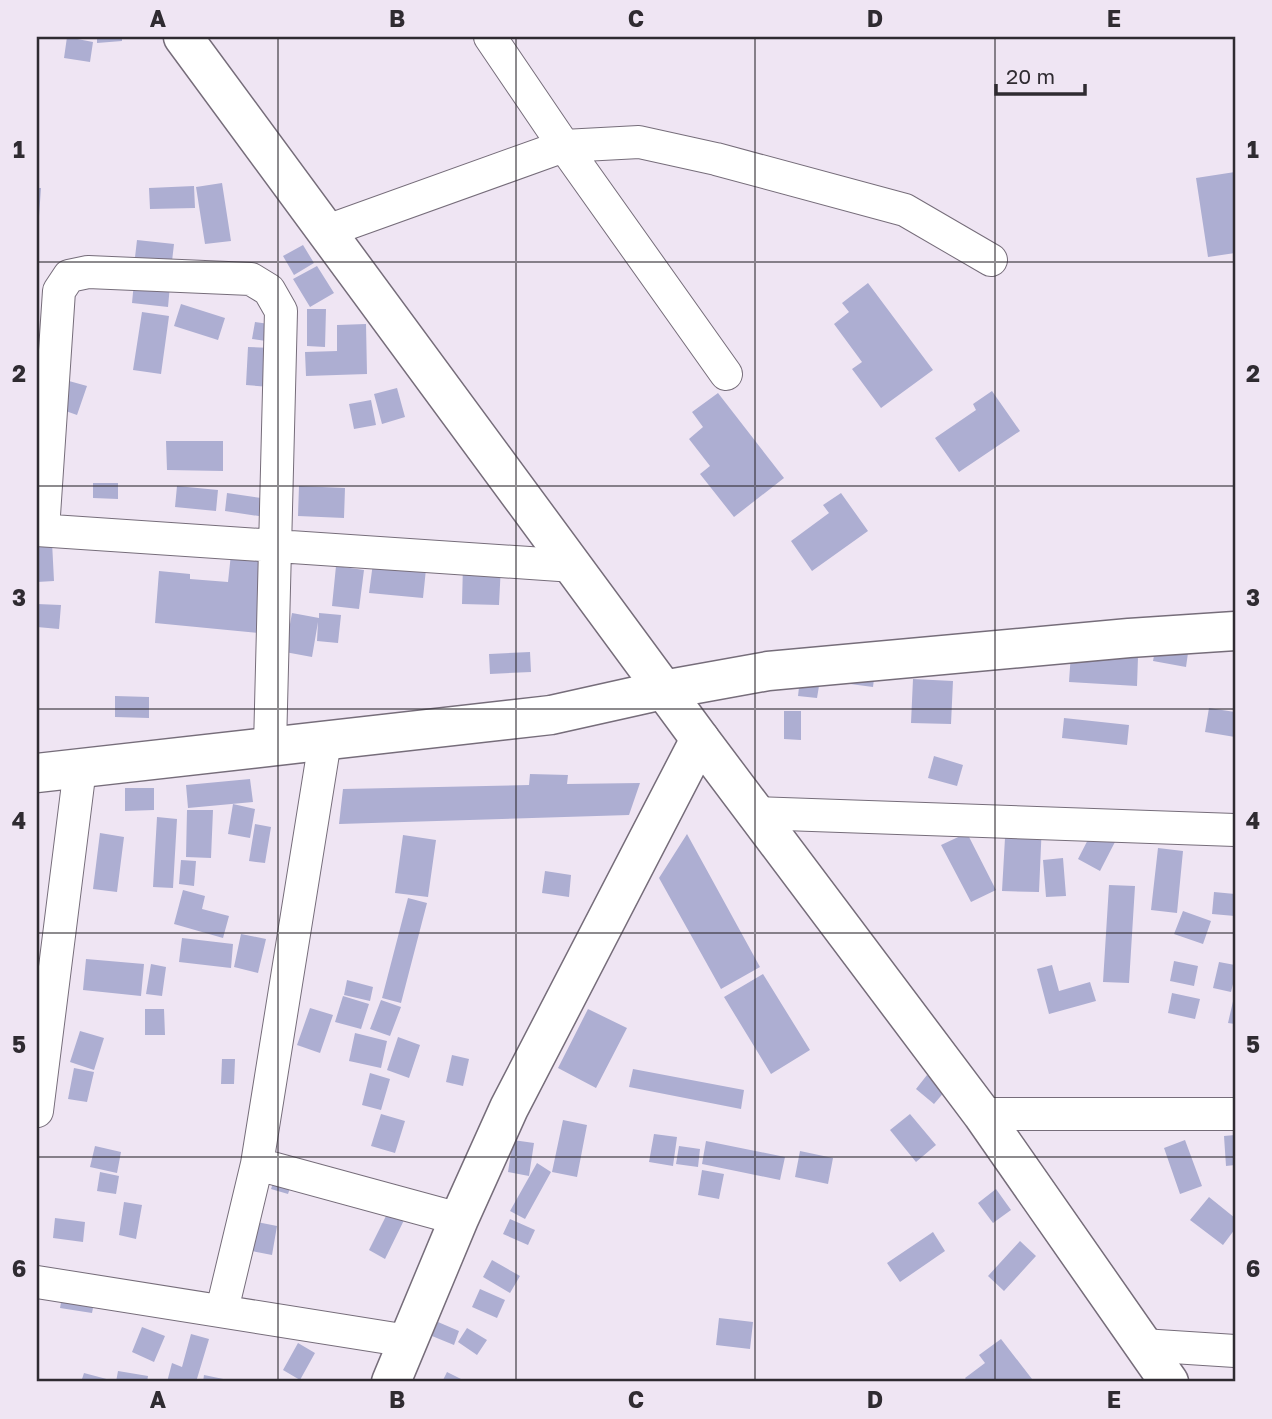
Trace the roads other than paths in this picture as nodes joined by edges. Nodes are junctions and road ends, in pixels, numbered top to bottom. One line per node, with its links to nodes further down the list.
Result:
1 (183, 37): 4 (street)
2 (490, 37): 3 (street)
3 (564, 146): 4 (street); 5 (street); 6 (street)
4 (327, 231): 9 (street)
5 (991, 260)
6 (726, 374)
7 (40, 530): 8 (street); 8 (street)
8 (276, 546): 9 (street); 14 (street)
9 (574, 566): 11 (street)
10 (1235, 631): 11 (street)
11 (663, 690): 12 (street); 13 (street)
12 (700, 738): 17 (street); 23 (street)
13 (325, 741): 14 (street); 22 (street)
14 (270, 746): 15 (street)
15 (80, 768): 16 (street); 19 (street)
16 (37, 773)
17 (755, 813): 18 (street); 20 (street)
18 (1235, 830)
19 (37, 1111)
20 (982, 1114): 21 (street); 27 (street)
21 (1235, 1114)
22 (257, 1164): 23 (street); 25 (street)
23 (459, 1219): 26 (street)
24 (37, 1282): 25 (street)
25 (222, 1310): 26 (street)
26 (408, 1341): 29 (street)
27 (1142, 1345): 28 (street); 30 (street)
28 (1235, 1351)
29 (391, 1382)
30 (1169, 1382)

